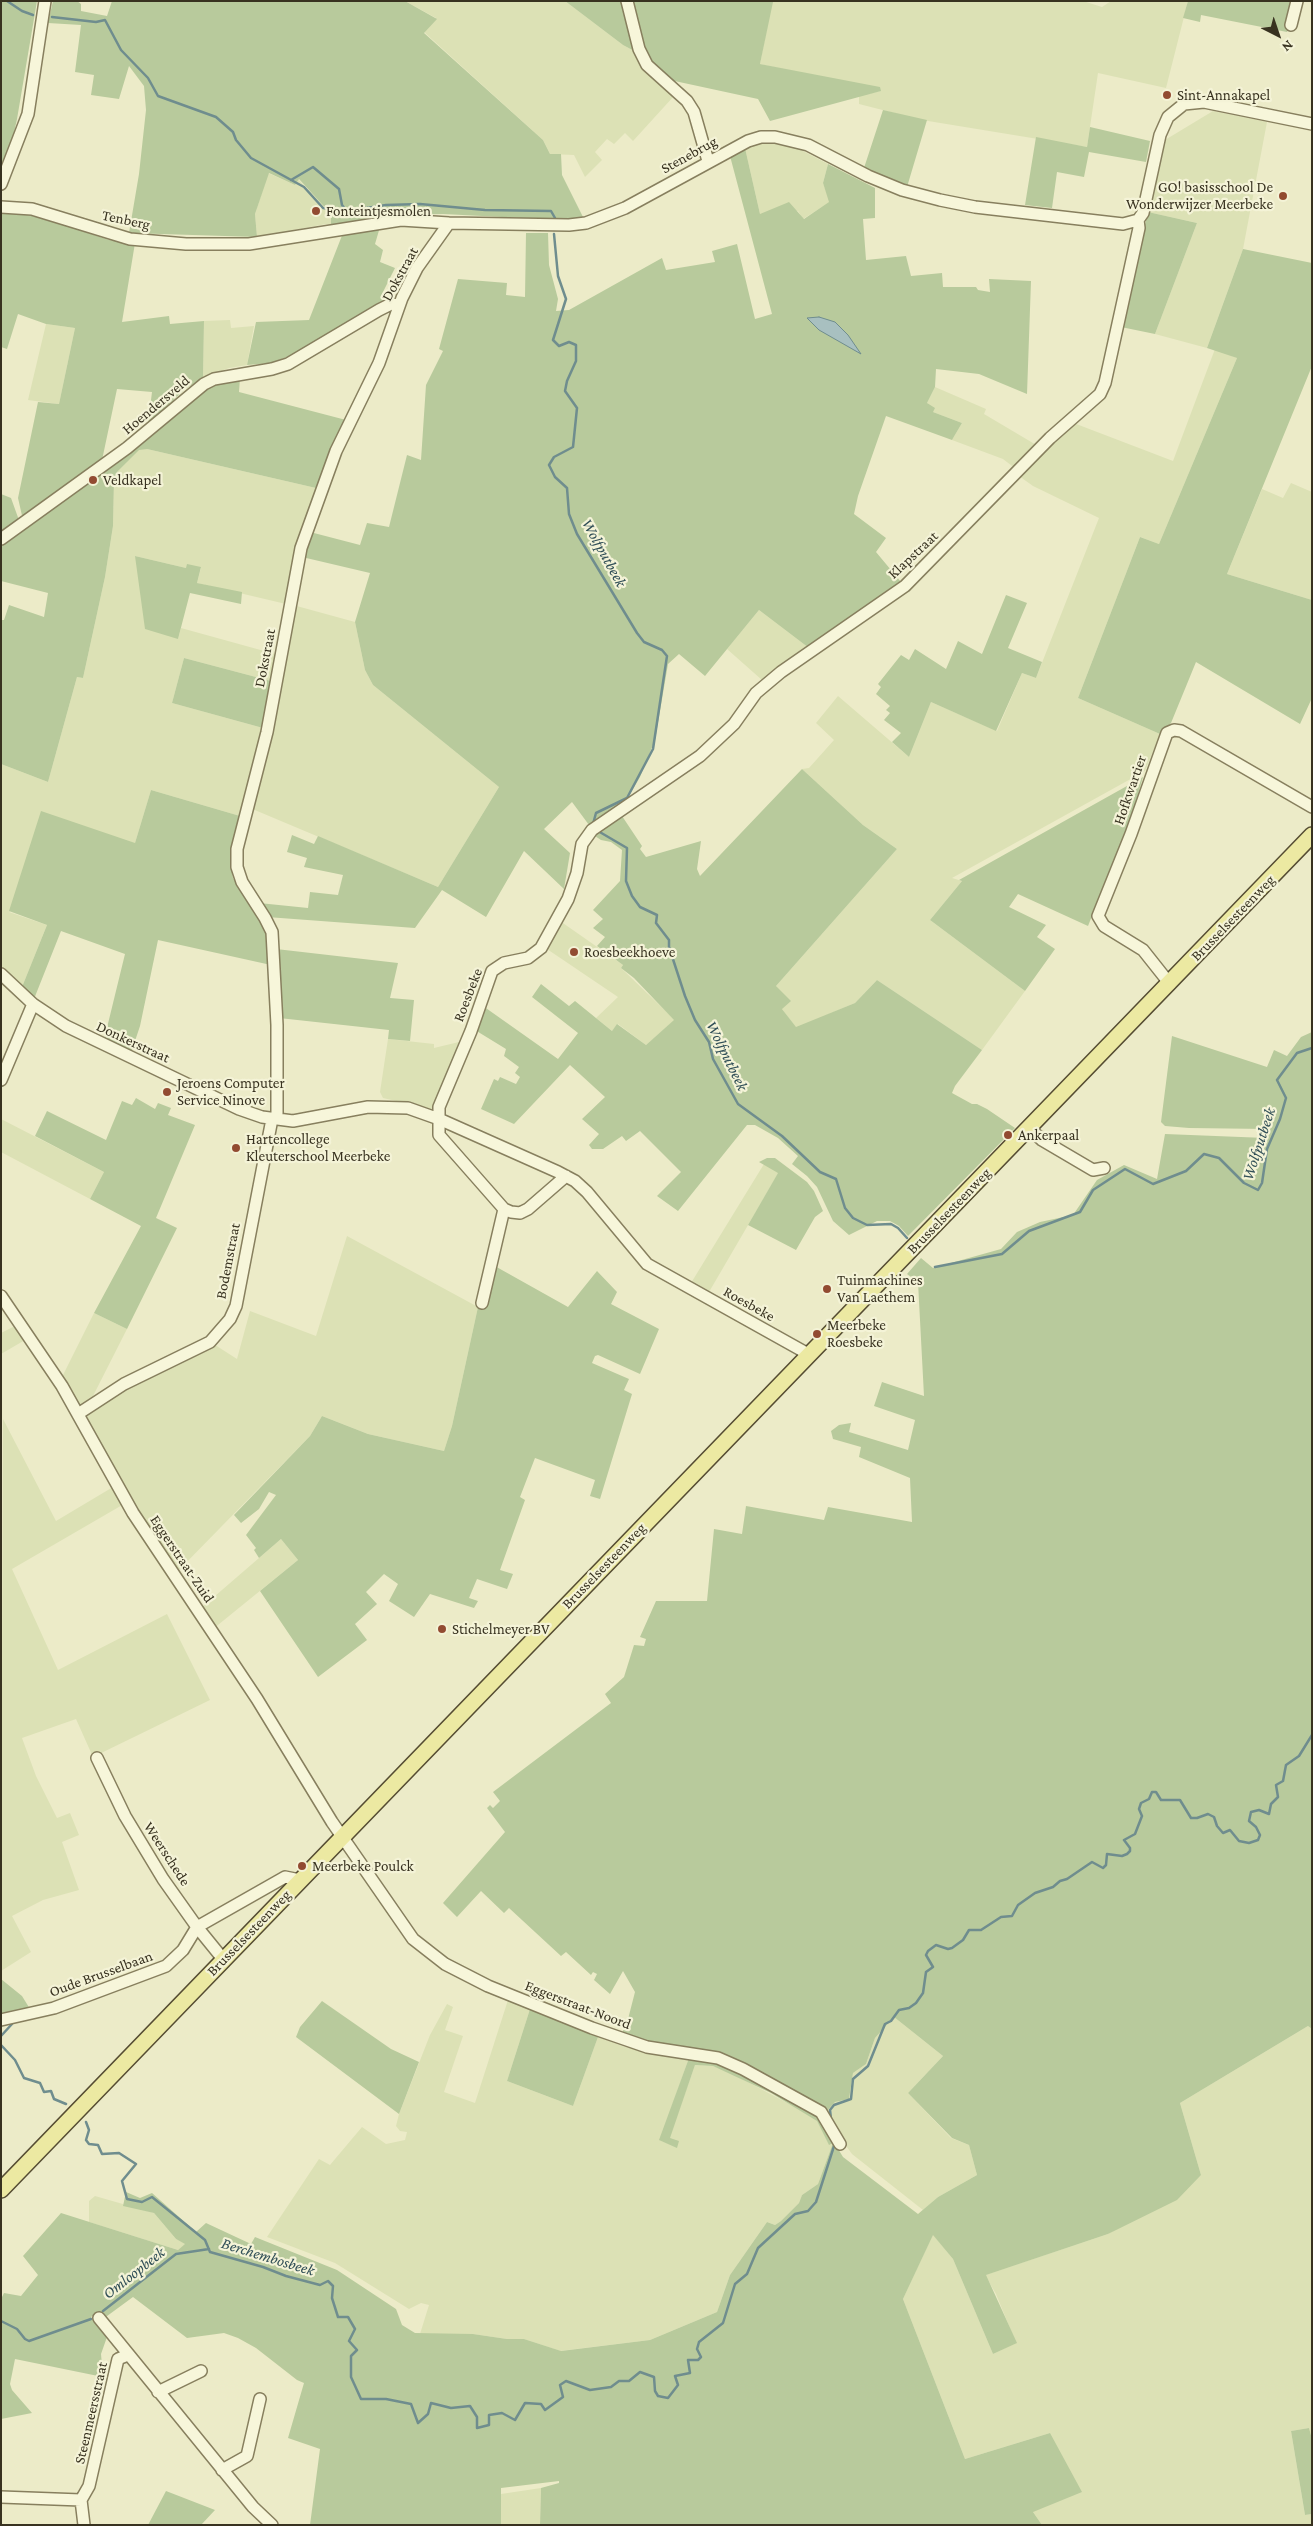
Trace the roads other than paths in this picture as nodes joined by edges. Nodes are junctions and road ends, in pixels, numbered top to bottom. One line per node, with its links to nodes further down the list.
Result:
1 (45, 1): 7 (street)
2 (627, 1): 6 (street)
3 (1297, 1): 4 (street)
4 (1291, 25)
5 (1312, 124): 9 (street, Klapstraat)
6 (708, 161): 9 (street, Stenebrug); 10 (street, Stenebrug)
7 (1, 184)
8 (1, 207): 11 (street, Tenberg)
9 (1138, 220): 15 (street, Klapstraat)
10 (449, 223): 11 (street, Stenebrug); 12 (street, Dokstraat)
11 (249, 244)
12 (399, 305): 13 (street, Hoendersveld); 21 (street, Dokstraat)
13 (1, 539)
14 (1312, 807): 18 (street, Hofkwartier)
15 (592, 830): 22 (street, Roesbeke)
16 (1312, 835): 18 (main road, Brusselsesteenweg)
17 (1, 974): 19 (street, Donkerstraat)
18 (1170, 984): 23 (main road, Brusselsesteenweg)
19 (33, 1004): 20 (street); 21 (street, Donkerstraat)
20 (1, 1080)
21 (274, 1119): 22 (street, Donkerstraat); 30 (street, Bodemstraat)
22 (439, 1119): 25 (street, Roesbeke); 26 (street, Roesbeke)
23 (1029, 1128): 24 (street); 29 (main road, Brusselsesteenweg)
24 (1104, 1168)
25 (566, 1176): 26 (street); 29 (street, Roesbeke)
26 (504, 1209): 28 (street)
27 (1, 1296): 30 (street, Eggerstraat-Zuid)
28 (482, 1302)
29 (810, 1355): 32 (main road, Brusselsesteenweg)
30 (78, 1414): 32 (street, Eggerstraat-Zuid)
31 (97, 1758): 34 (street, Weerschede)
32 (342, 1837): 33 (main road, Brusselsesteenweg); 37 (street, Eggerstraat-Noord)
33 (300, 1880): 34 (street, Oude Brusselbaan); 35 (main road, Brusselsesteenweg)
34 (197, 1927): 35 (street, Weerschede); 36 (street, Oude Brusselbaan)
35 (223, 1960): 38 (main road, Brusselsesteenweg)
36 (1, 2020)
37 (840, 2144)
38 (1, 2190)
39 (99, 2318): 40 (street)
40 (128, 2355): 42 (street, Steenmeersstraat); 46 (street, Steenmeersstraat)
41 (202, 2371): 42 (street)
42 (158, 2392): 44 (street, Steenmeersstraat)
43 (260, 2399): 44 (street)
44 (222, 2470): 48 (street, Steenmeersstraat)
45 (1, 2497): 46 (street)
46 (81, 2500): 47 (street)
47 (84, 2525)
48 (272, 2525)

